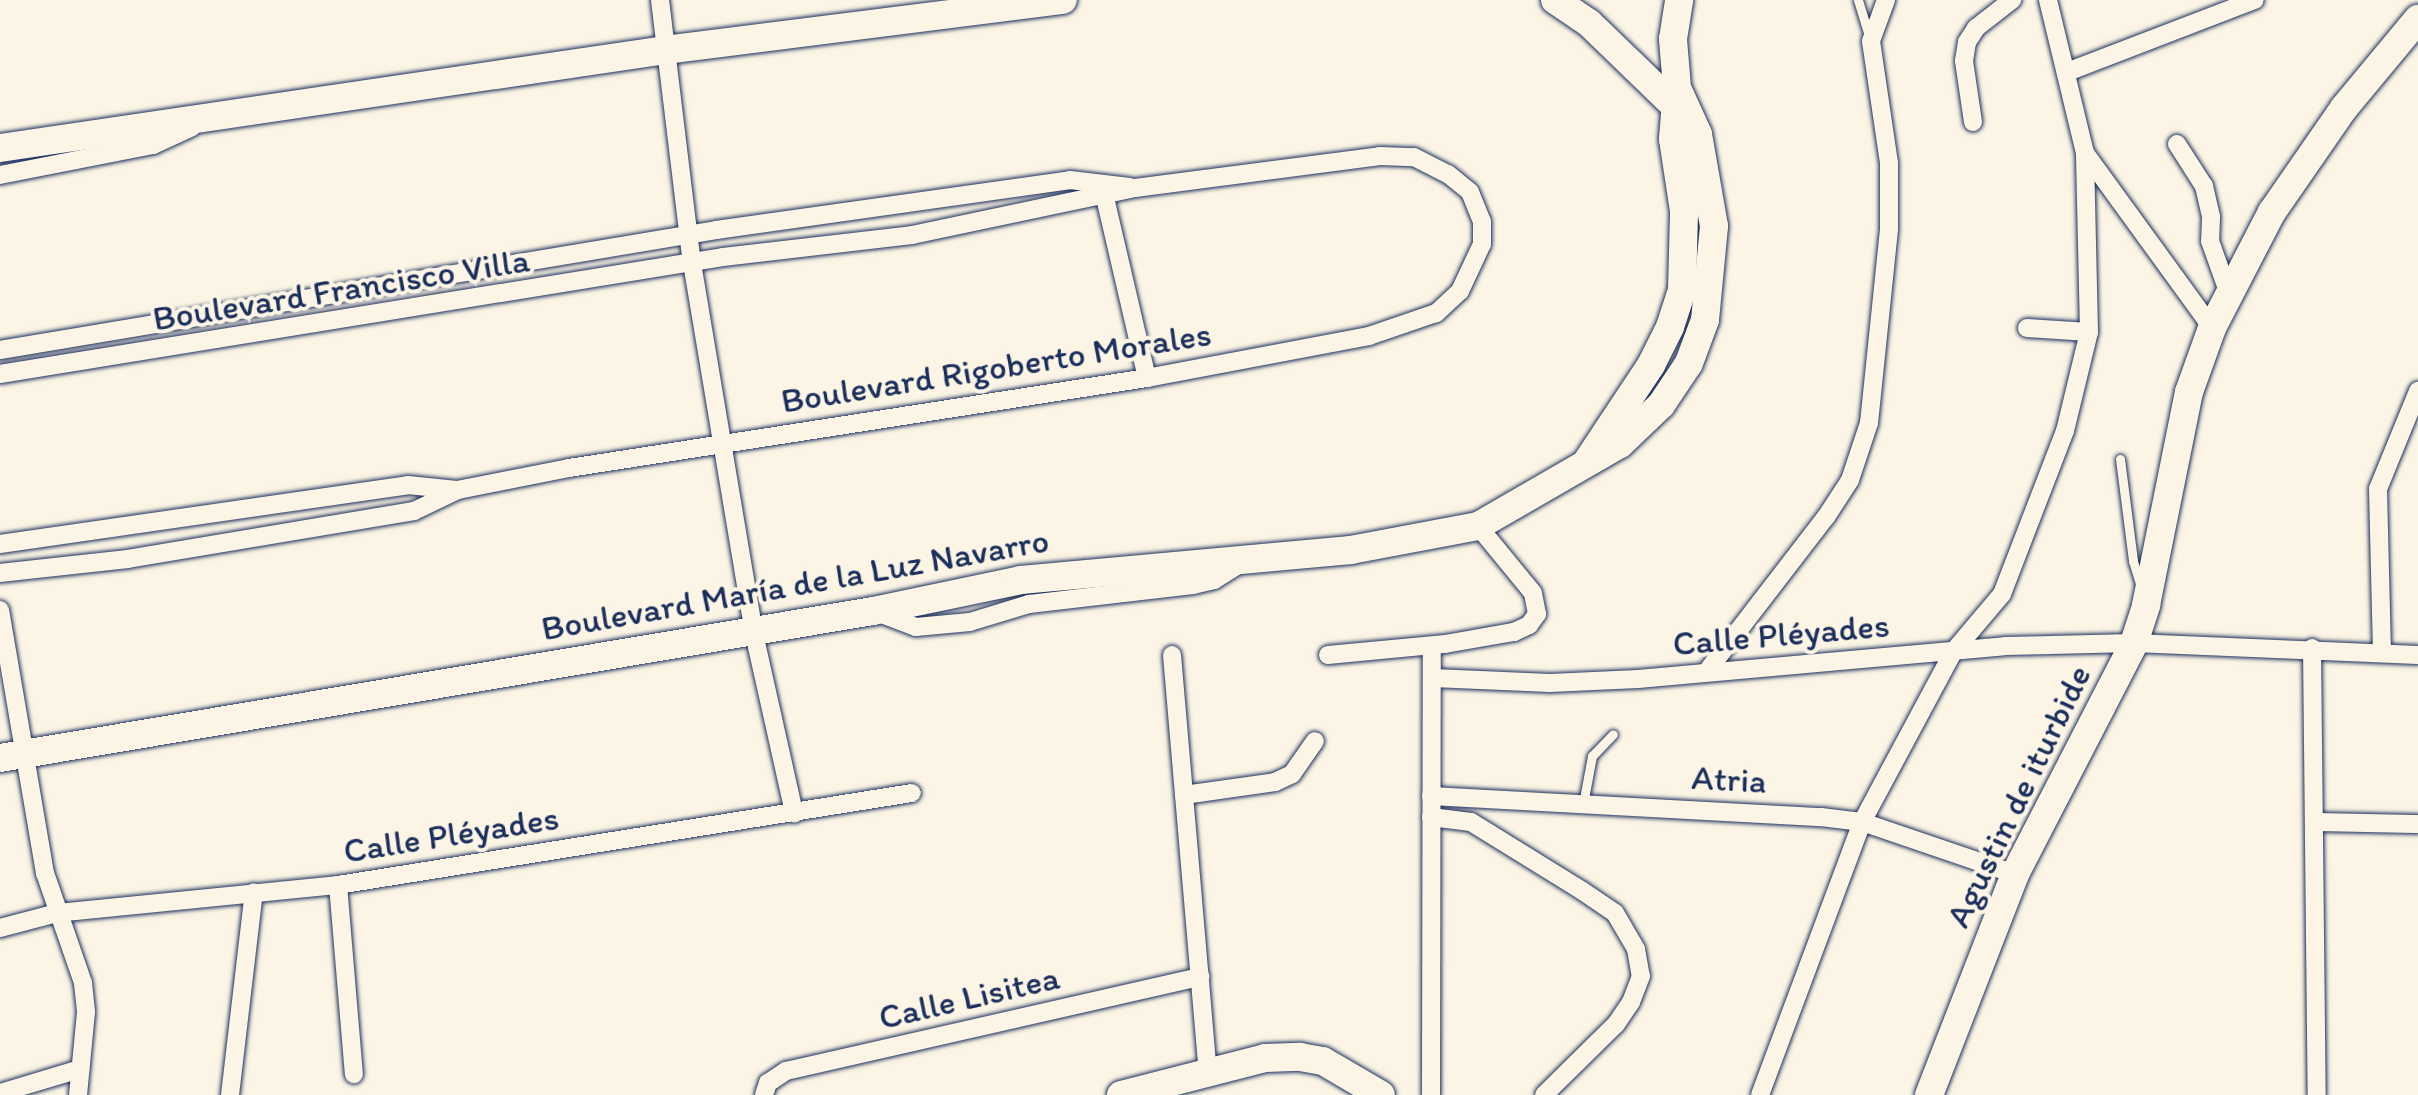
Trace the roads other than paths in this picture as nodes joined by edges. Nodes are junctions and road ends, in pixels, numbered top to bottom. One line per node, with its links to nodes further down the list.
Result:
1 (660, 0): 12 (street)
2 (1062, 0): 12 (street)
3 (1555, 0): 14 (street)
4 (1679, 0): 14 (street, Boulevard María de la Luz Navarro)
5 (1858, 0): 11 (lane)
6 (1886, 0): 11 (street)
7 (2012, 0): 16 (street)
8 (2048, 0): 13 (street)
9 (2255, 0): 13 (street)
10 (2418, 20): 26 (street, Agustin de iturbide)
11 (1871, 42): 52 (street)
12 (666, 50): 15 (street); 22 (street)
13 (2067, 72): 19 (street)
14 (1679, 101): 38 (street, Boulevard María de la Luz Navarro)
15 (210, 116): 18 (street); 20 (street)
16 (1973, 122)
17 (2178, 144): 26 (street)
18 (0, 148)
19 (2085, 153): 28 (street); 29 (street)
20 (0, 175)
21 (1103, 190): 22 (street, Boulevard Francisco Villa); 24 (street, Boulevard Francisco Villa); 32 (street); 32 (street, Boulevard Rigoberto Morales)
22 (688, 234): 23 (street, Boulevard Francisco Villa); 24 (street)
23 (572, 257): 25 (street); 30 (street, Boulevard Francisco Villa)
24 (692, 263): 25 (street, Boulevard Francisco Villa); 35 (street)
25 (578, 284): 31 (street, Boulevard Francisco Villa)
26 (2229, 294): 28 (street, Agustin de iturbide)
27 (2027, 328): 29 (street)
28 (2212, 328): 41 (street, Agustin de iturbide)
29 (2090, 332): 47 (street)
30 (0, 350)
31 (0, 374)
32 (1147, 378): 35 (street, Boulevard Rigoberto Morales)
33 (2418, 392): 34 (street)
34 (2413, 418): 48 (street)
35 (722, 444): 37 (street, Boulevard Rigoberto Morales); 43 (street)
36 (2120, 459): 41 (lane)
37 (458, 490): 39 (street, Boulevard Rigoberto Morales); 40 (street, Boulevard Rigoberto Morales)
38 (1478, 526): 43 (street, Boulevard María de la Luz Navarro); 45 (street)
39 (0, 544)
40 (0, 573)
41 (2146, 605): 44 (street, Agustin de iturbide)
42 (0, 610): 56 (street)
43 (754, 629): 56 (street, Boulevard María de la Luz Navarro); 61 (street)
44 (2134, 643): 46 (street, Calle Pléyades); 47 (street, Calle Pléyades); 66 (street, Agustin de iturbide)
45 (1432, 646): 50 (street); 53 (street)
46 (2312, 648): 48 (street, Calle Pléyades); 64 (street)
47 (1953, 652): 52 (street, Calle Pléyades); 63 (street)
48 (2382, 653): 51 (street, Calle Pléyades)
49 (1172, 655): 58 (street)
50 (1328, 655)
51 (2418, 655)
52 (1708, 670): 53 (street, Calle Pléyades)
53 (1433, 678): 59 (street)
54 (1613, 734): 60 (lane)
55 (1316, 741): 58 (street)
56 (12, 756): 69 (street)
57 (912, 793): 61 (street, Calle Pléyades)
58 (1184, 796): 71 (street)
59 (1430, 796): 60 (street, Atria); 62 (street)
60 (1583, 804): 63 (street, Atria)
61 (794, 812): 67 (street, Calle Pléyades)
62 (1430, 818): 82 (street); 83 (street)
63 (1862, 822): 66 (street, Atria); 84 (street)
64 (2314, 822): 65 (street); 86 (street)
65 (2418, 824)
66 (2015, 874): 85 (street, Agustin de iturbide)
67 (338, 885): 68 (street, Calle Pléyades); 74 (street)
68 (254, 892): 69 (street, Calle Pléyades); 78 (street)
69 (58, 913): 70 (street, Calle Pléyades); 72 (street)
70 (0, 928)
71 (1200, 977): 73 (street); 79 (street, Calle Lisitea)
72 (80, 1069): 76 (street); 77 (street)
73 (1208, 1072): 75 (street); 81 (street)
74 (354, 1074)
75 (1157, 1091): 80 (street)
76 (0, 1093)
77 (78, 1095)
78 (230, 1095)
79 (764, 1095)
80 (1121, 1095)
81 (1381, 1095)
82 (1430, 1095)
83 (1544, 1095)
84 (1760, 1095)
85 (1929, 1095)
86 (2317, 1095)

